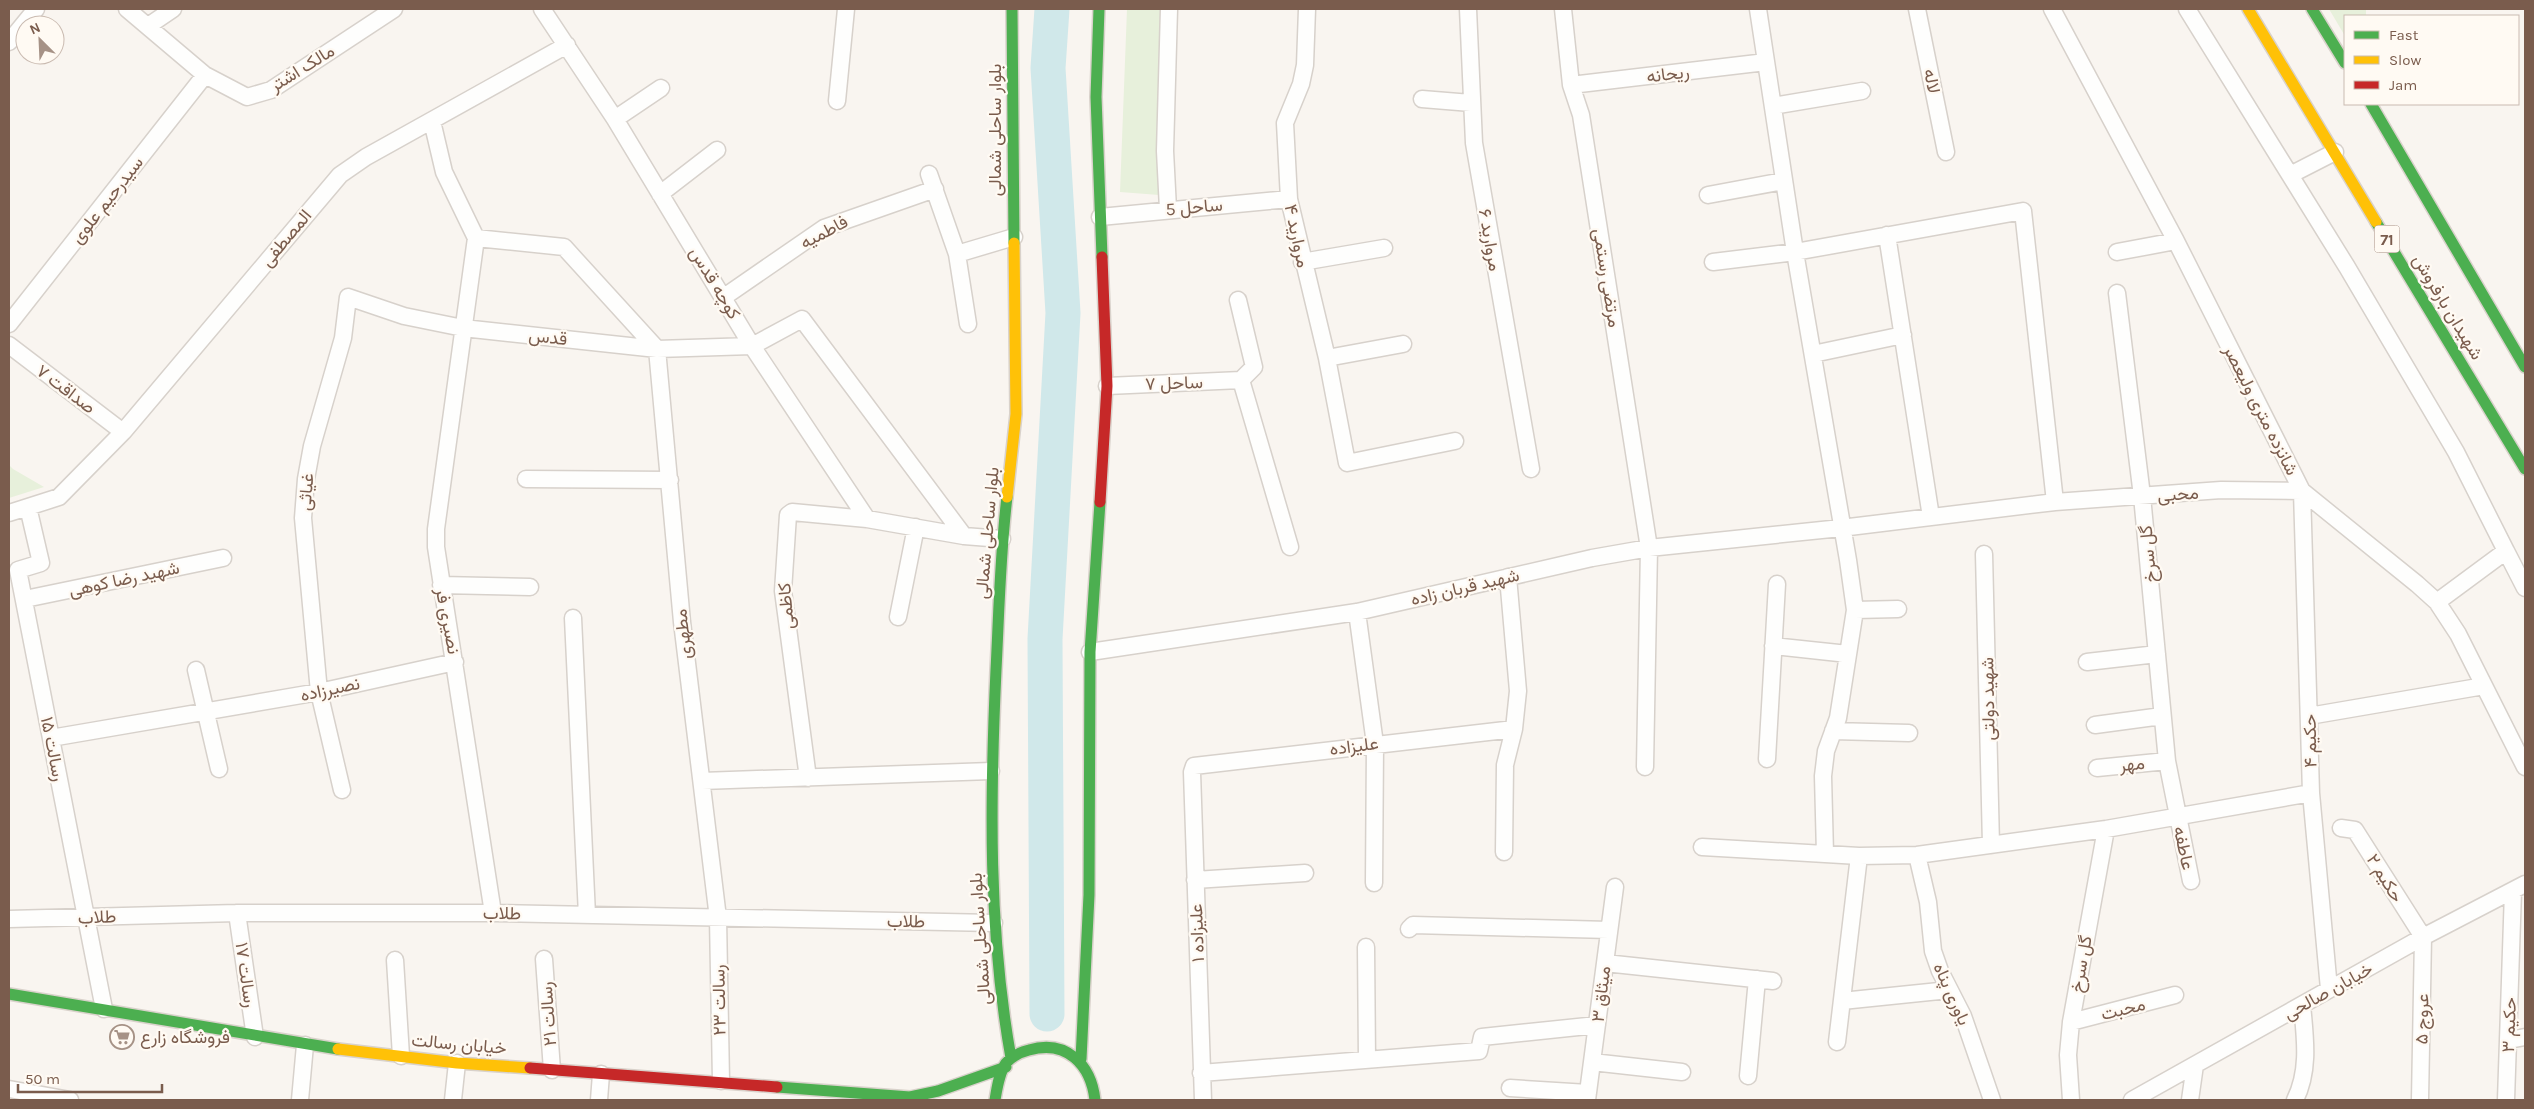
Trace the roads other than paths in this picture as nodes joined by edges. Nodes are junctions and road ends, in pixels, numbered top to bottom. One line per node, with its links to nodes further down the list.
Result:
1 (36, 9): 20 (street)
2 (128, 9): 19 (street, مالک اشتر)
3 (173, 9): 19 (street)
4 (394, 9): 24 (street, مالک اشتر)
5 (542, 9): 21 (street, کوچه قدس)
6 (846, 9): 29 (street)
7 (1012, 9): 46 (main road, بلوار ساحلی شمالی)
8 (1099, 9): 44 (main road)
9 (1169, 9): 43 (street)
10 (1307, 9): 42 (street, مروارید ۴)
11 (1468, 9): 30 (street, مروارید ۶)
12 (1563, 9): 25 (street, مرتضی رستمی)
13 (1758, 9): 23 (street)
14 (1918, 9): 36 (street, لاله)
15 (2052, 9): 48 (street, شانزده متری ولیعصر)
16 (2187, 9): 38 (street)
17 (2248, 9): 37 (main road, شهیدان بارفروش / 71)
18 (2312, 9): 22 (main road)
19 (148, 26): 24 (street, مالک اشتر)
20 (9, 42)
21 (567, 45): 33 (street, کوچه قدس); 34 (street, المصطفی)
22 (2344, 61)
23 (1766, 62): 25 (street, ریحانه); 32 (street)
24 (205, 75): 59 (street, سیدرحیم علوی)
25 (1571, 85): 90 (street, مرتضی رستمی)
26 (661, 88): 33 (street)
27 (1862, 91): 32 (street)
28 (1422, 99): 30 (street)
29 (837, 101)
30 (1471, 103): 74 (street, مروارید ۶)
31 (2372, 105): 69 (main road, شهیدان بارفروش)
32 (1773, 106): 39 (street)
33 (615, 119): 40 (street, کوچه قدس)
34 (432, 121): 47 (street); 72 (street, المصطفی)
35 (718, 150): 40 (street)
36 (1946, 152)
37 (2335, 152): 38 (street); 75 (main road, شهیدان بارفروش / 71)
38 (2290, 175): 91 (street)
39 (1784, 181): 41 (street); 50 (street)
40 (660, 194): 57 (street, کوچه قدس)
41 (1708, 195)
42 (1289, 199): 43 (street, ساحل 5); 53 (street, مروارید ۴)
43 (1168, 209): 44 (street, ساحل 5)
44 (1100, 217): 71 (main road)
45 (1888, 235): 50 (street); 62 (street); 80 (street)
46 (1014, 237): 52 (street); 88 (main road, بلوار ساحلی شمالی)
47 (476, 238): 61 (street, نصیری فر); 66 (street)
48 (2176, 241): 51 (street); 78 (street, شانزده متری ولیعصر)
49 (1384, 248): 53 (street)
50 (1795, 252): 54 (street); 67 (street)
51 (2117, 252)
52 (957, 254): 57 (street, فاطمیه); 60 (street)
53 (1302, 262): 68 (street, مروارید ۴)
54 (1712, 262)
55 (2117, 293): 79 (street, گل سرخ)
56 (348, 297): 61 (street, قدس); 114 (street, غیاثی)
57 (724, 297): 65 (street, کوچه قدس)
58 (1238, 300): 70 (street)
59 (9, 324)
60 (968, 324)
61 (463, 328): 66 (street, قدس); 96 (street, نصیری فر)
62 (1903, 335): 67 (street); 83 (street)
63 (1403, 344): 68 (street)
64 (9, 345): 72 (street, صداقت ۷)
65 (752, 346): 66 (street, قدس); 84 (street, کوچه قدس); 87 (street)
66 (657, 349): 77 (street, مطهری)
67 (1813, 354): 86 (street)
68 (1327, 358): 73 (street, مروارید ۴)
69 (2525, 367)
70 (1241, 380): 71 (street, ساحل ۷); 89 (street)
71 (1107, 386): 107 (main road)
72 (123, 432): 81 (street, المصطفی)
73 (1455, 441)
74 (1531, 469)
75 (2525, 469)
76 (526, 479): 77 (street)
77 (670, 480): 133 (street, مطهری)
78 (2302, 491): 79 (street, محبی); 100 (street, شانزده متری ولیعصر); 117 (street, حکیم ۴)
79 (2142, 496): 80 (street, محبی); 109 (street, گل سرخ)
80 (2055, 502): 83 (street, محبی)
81 (28, 507): 82 (street); 99 (street, رسالت ۱۵)
82 (9, 513)
83 (1931, 517): 86 (street, شهید قربان زاده)
84 (868, 519): 85 (street); 132 (street, کاظمی)
85 (916, 527): 87 (street); 104 (street)
86 (1841, 528): 90 (street, شهید قربان زاده); 102 (street)
87 (964, 536): 88 (street)
88 (1002, 539): 131 (main road, بلوار ساحلی شمالی)
89 (1290, 547)
90 (1649, 548): 94 (street, شهید قربان زاده); 127 (street, مرتضی رستمی)
91 (2506, 551): 98 (street); 100 (street)
92 (1984, 554): 139 (street, شهید دولتی)
93 (223, 558): 99 (street, شهید رضا کوهی)
94 (1508, 577): 103 (street, شهید قربان زاده); 119 (street)
95 (1777, 584): 106 (street)
96 (441, 585): 97 (street); 110 (street, نصیری فر)
97 (530, 586)
98 (2525, 588)
99 (24, 599): 122 (street, رسالت ۱۵)
100 (2436, 602): 113 (street, شانزده متری ولیعصر)
101 (1898, 609): 102 (street)
102 (1855, 610): 108 (street)
103 (1357, 612): 107 (street, شهید قربان زاده); 123 (street)
104 (898, 617)
105 (572, 618): 153 (street)
106 (1773, 646): 108 (street); 124 (street)
107 (1090, 652): 180 (main road)
108 (1848, 654): 120 (street)
109 (2157, 654): 111 (street); 116 (street, گل سرخ)
110 (455, 662): 114 (street, نصیرزاده); 152 (street, نصیری فر)
111 (2087, 662)
112 (196, 670): 115 (street)
113 (2484, 686): 117 (street); 128 (street, شانزده متری ولیعصر)
114 (319, 692): 115 (street, نصیرزاده); 134 (street, غیاثی)
115 (205, 713): 122 (street, نصیرزاده); 130 (street)
116 (2162, 716): 118 (street); 125 (street, گل سرخ)
117 (2309, 716): 135 (street, حکیم ۴)
118 (2096, 725)
119 (1514, 729): 123 (street, علیزاده); 141 (street)
120 (1833, 731): 121 (street); 142 (street)
121 (1909, 733)
122 (51, 738): 154 (street, رسالت ۱۵)
123 (1375, 744): 126 (street, علیزاده); 148 (street)
124 (1767, 759)
125 (2167, 761): 129 (street, مهر); 136 (street, گل سرخ)
126 (1194, 766): 146 (street, علیزاده ۱)
127 (1645, 767)
128 (2525, 767)
129 (2097, 768)
130 (219, 769)
131 (991, 771): 132 (street); 157 (main road, بلوار ساحلی شمالی)
132 (808, 778): 133 (street)
133 (702, 781): 155 (street, مطهری)
134 (342, 790)
135 (2311, 793): 136 (street); 165 (street, حکیم ۴)
136 (2176, 816): 137 (street); 147 (street, عاطفه)
137 (2106, 828): 139 (street); 172 (street, گل سرخ)
138 (2341, 828): 160 (street, حکیم ۲)
139 (1992, 845): 143 (street)
140 (1702, 847): 142 (street)
141 (1504, 852)
142 (1825, 854): 144 (street)
143 (1917, 855): 144 (street); 166 (street, یاوری پناه)
144 (1859, 856): 169 (street)
145 (1305, 873): 146 (street)
146 (1195, 880): 187 (street, علیزاده ۱)
147 (2191, 881)
148 (1374, 883)
149 (1615, 887): 159 (street, میثاق ۳)
150 (2519, 887): 160 (street, خیابان صالحی); 176 (street, حکیم ۳)
151 (237, 913): 152 (street, طلاب); 154 (street, طلاب); 174 (street, رسالت ۱۷)
152 (493, 913): 153 (street, طلاب)
153 (587, 915): 155 (street, طلاب)
154 (86, 917): 156 (street, طلاب); 171 (street, رسالت ۱۵)
155 (718, 918): 157 (street, طلاب); 191 (street, رسالت ۲۳)
156 (9, 919)
157 (994, 923): 183 (main road, بلوار ساحلی شمالی)
158 (1409, 928): 159 (street)
159 (1610, 930): 164 (street, میثاق ۳)
160 (2423, 938): 165 (street, خیابان صالحی); 210 (street, عروج ۵)
161 (1366, 947): 181 (street)
162 (544, 959): 186 (street, رسالت ۲۱)
163 (395, 960): 179 (street)
164 (1605, 963): 173 (street, میثاق ۳); 190 (street)
165 (2329, 989): 170 (street, خیابان صالحی)
166 (1949, 990): 169 (street); 205 (street, یاوری پناه)
167 (9, 994): 171 (main road, خیابان رسالت)
168 (2175, 995): 172 (street, محبت)
169 (1842, 1001): 177 (street)
170 (2302, 1005): 185 (street, خیابان صالحی); 209 (street)
171 (104, 1009): 174 (main road, خیابان رسالت)
172 (2071, 1022): 206 (street, گل سرخ)
173 (1597, 1025): 181 (street); 182 (street, میثاق ۳)
174 (255, 1036): 178 (main road, خیابان رسالت)
175 (2525, 1037): 176 (street)
176 (2508, 1040): 211 (street, حکیم ۳)
177 (1837, 1042)
178 (305, 1045): 179 (main road, خیابان رسالت); 198 (street)
179 (401, 1056): 184 (main road, خیابان رسالت)
180 (1081, 1059): 183 (main road, خیابان رسالت); 203 (main road)
181 (1367, 1060): 187 (street)
182 (1592, 1062): 188 (street); 196 (street, میثاق ۳)
183 (1008, 1063): 195 (main road, خیابان رسالت); 202 (main road)
184 (456, 1064): 186 (main road, خیابان رسالت); 199 (street)
185 (2194, 1065): 207 (street, خیابان صالحی); 208 (street)
186 (552, 1070): 189 (main road, خیابان رسالت)
187 (1201, 1072): 204 (street, علیزاده ۱)
188 (1682, 1072)
189 (601, 1074): 191 (main road, خیابان رسالت); 200 (street)
190 (1748, 1076)
191 (721, 1082): 194 (main road, خیابان رسالت)
192 (1510, 1088): 196 (street)
193 (9, 1089): 197 (street)
194 (798, 1094): 195 (main road, خیابان رسالت)
195 (910, 1097): 201 (main road, خیابان رسالت)
196 (1588, 1097)
197 (70, 1100)
198 (300, 1100)
199 (453, 1100)
200 (598, 1100)
201 (923, 1100)
202 (995, 1100)
203 (1095, 1100)
204 (1202, 1100)
205 (1992, 1100)
206 (2071, 1100)
207 (2132, 1100)
208 (2190, 1100)
209 (2294, 1100)
210 (2420, 1100)
211 (2506, 1100)

